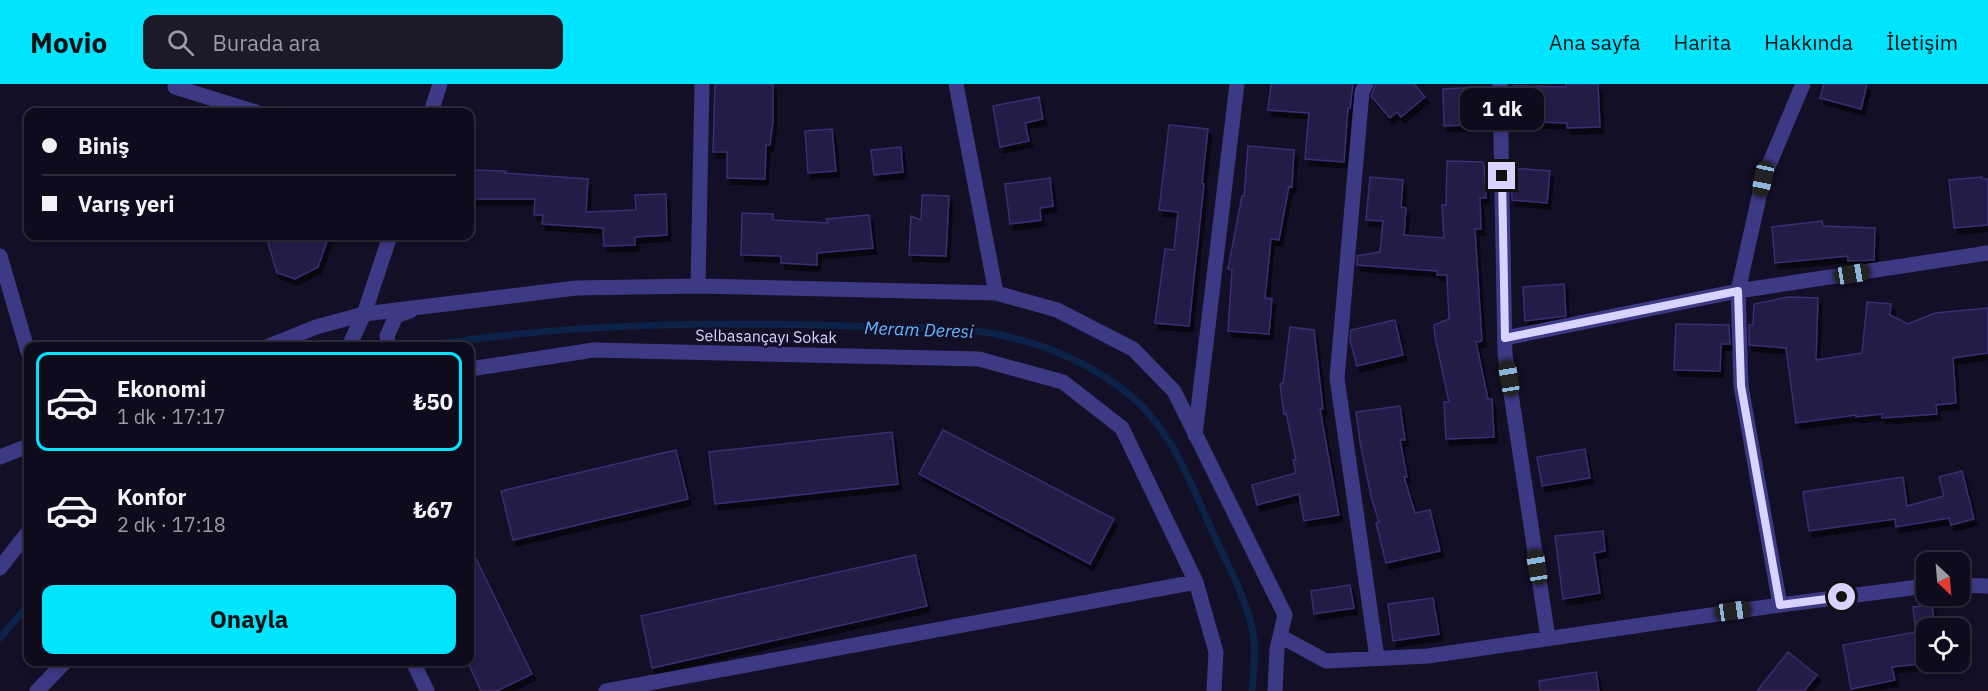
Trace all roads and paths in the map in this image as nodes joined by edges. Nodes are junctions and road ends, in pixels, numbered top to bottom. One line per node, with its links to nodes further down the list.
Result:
1 (176, 84): 9 (street)
2 (440, 84): 10 (street)
3 (702, 84): 14 (street)
4 (956, 84): 16 (street)
5 (1237, 84): 25 (street)
6 (1366, 84): 37 (street)
7 (1500, 84): 19 (street)
8 (1803, 84): 15 (street)
9 (243, 108)
10 (432, 108)
11 (389, 240): 18 (street)
12 (1988, 253): 15 (street)
13 (0, 256): 20 (street)
14 (698, 286): 16 (street); 17 (street)
15 (1738, 291): 19 (street); 34 (street)
16 (996, 293): 25 (street)
17 (422, 306): 18 (street); 23 (street)
18 (364, 314): 21 (street); 22 (street)
19 (1505, 338): 36 (street)
20 (25, 342)
21 (279, 342)
22 (351, 342)
23 (388, 342)
24 (474, 368): 30 (street, Selbasançayı Sokak)
25 (1195, 435): 35 (street)
26 (24, 448): 27 (street)
27 (0, 457)
28 (24, 537): 29 (street)
29 (0, 568)
30 (1196, 582): 42 (street); 43 (street, Selbasançayı Sokak)
31 (1970, 585): 32 (street)
32 (1988, 586)
33 (1916, 587): 34 (street)
34 (1780, 605): 36 (street)
35 (1280, 636): 37 (street); 44 (street)
36 (1548, 638): 37 (street)
37 (1377, 658)
38 (61, 666): 40 (street)
39 (415, 666): 41 (street)
40 (37, 691)
41 (427, 691)
42 (606, 691)
43 (1214, 691)
44 (1275, 691)

